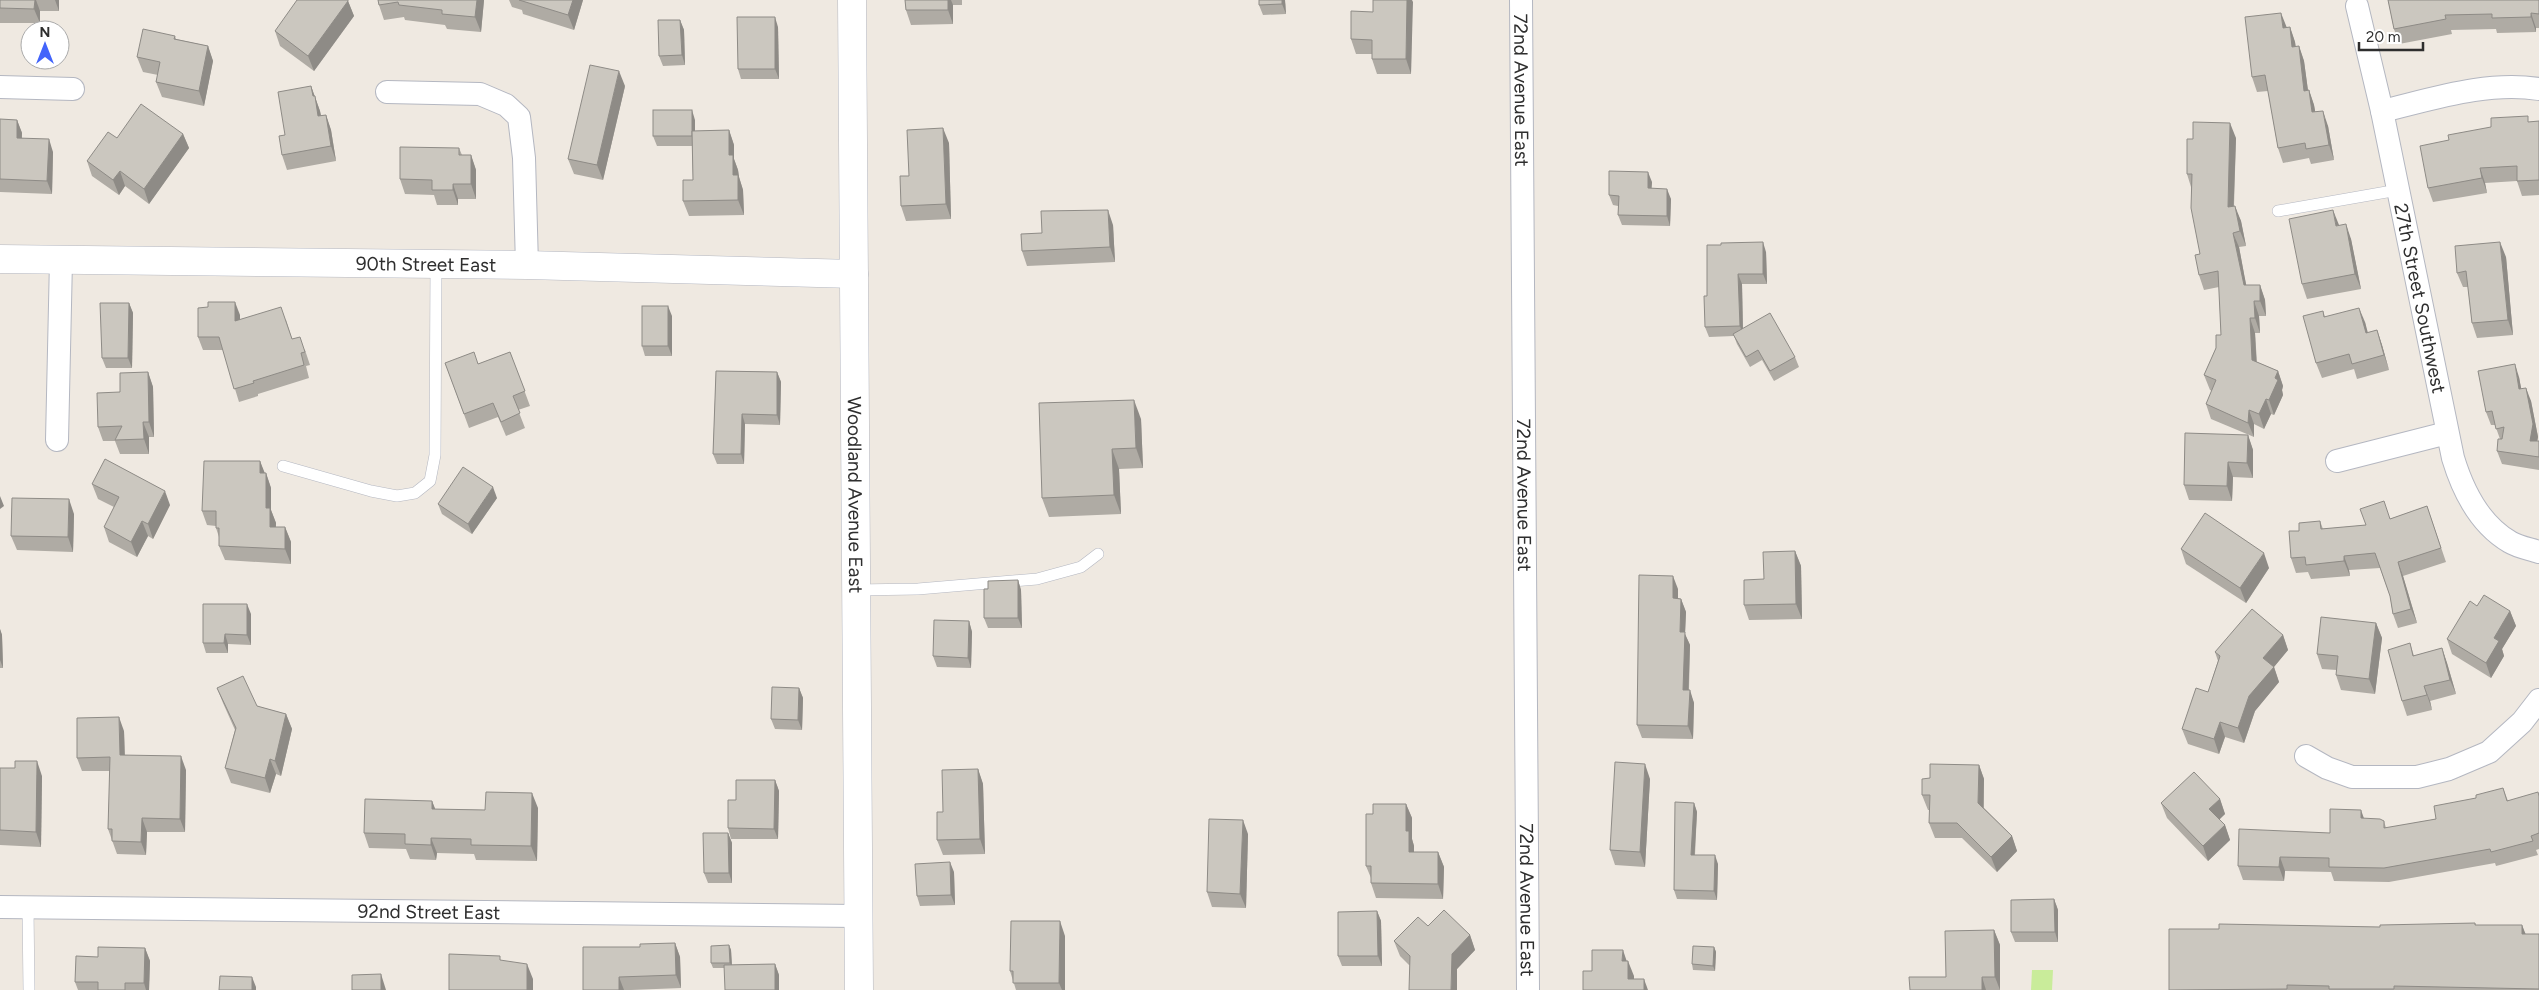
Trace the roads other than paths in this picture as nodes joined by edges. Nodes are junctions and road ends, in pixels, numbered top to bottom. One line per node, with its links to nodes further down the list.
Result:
1 (852, 0): 15 (street, Woodland Avenue East)
2 (1521, 0): 30 (street, 72nd Avenue East)
3 (2357, 6): 8 (street, 27th Street Southwest)
4 (0, 88): 5 (street)
5 (73, 89)
6 (2539, 89): 8 (street)
7 (387, 92): 14 (street)
8 (2382, 111): 9 (street, 27th Street Southwest)
9 (2398, 190): 10 (lane); 16 (street, 27th Street Southwest)
10 (2278, 211)
11 (0, 259): 12 (street, 90th Street East)
12 (61, 260): 13 (street, 90th Street East); 17 (street)
13 (436, 264): 14 (street, 90th Street East); 19 (lane)
14 (527, 265): 15 (street, 90th Street East)
15 (854, 274): 22 (street, Woodland Avenue East)
16 (2448, 432): 18 (street); 20 (street, 27th Street Southwest)
17 (57, 440)
18 (2337, 462)
19 (283, 466)
20 (2539, 552)
21 (1098, 554): 22 (lane)
22 (856, 590): 27 (street, Woodland Avenue East)
23 (2539, 700): 24 (street)
24 (2306, 756)
25 (0, 907): 26 (street, 92nd Street East)
26 (28, 908): 27 (street, 92nd Street East); 28 (lane)
27 (858, 916): 29 (street, Woodland Avenue East)
28 (29, 990)
29 (859, 990)
30 (1528, 990)

